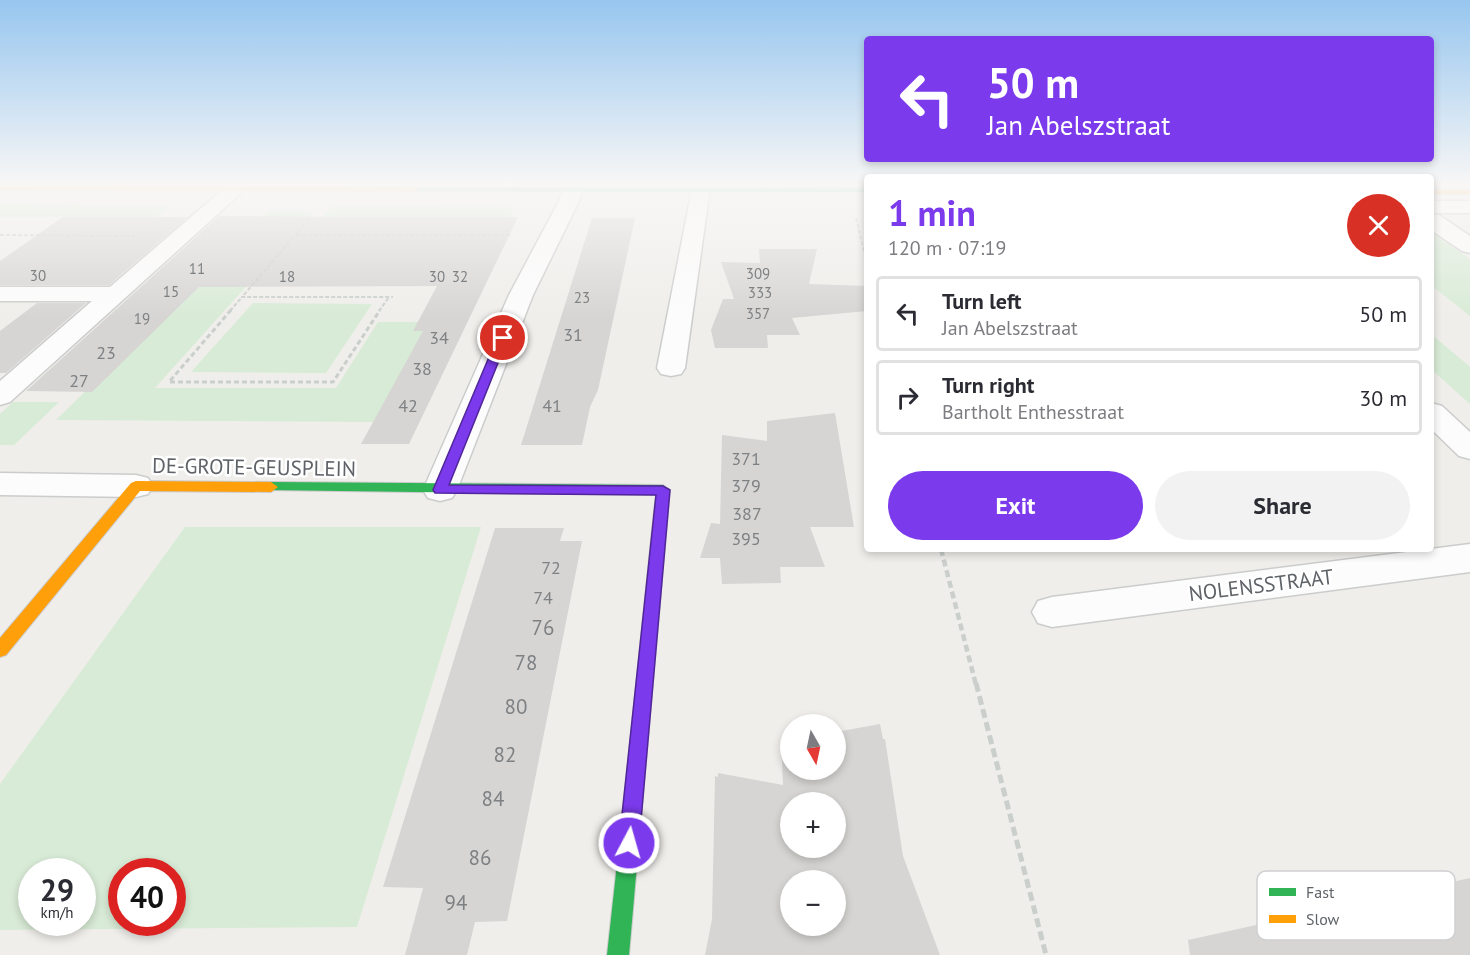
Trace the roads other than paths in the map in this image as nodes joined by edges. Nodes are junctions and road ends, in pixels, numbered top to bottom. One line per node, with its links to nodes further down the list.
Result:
1 (191, 229): 7 (street)
2 (554, 229): 14 (street)
3 (693, 229): 8 (street)
4 (1444, 229): 5 (street)
5 (1470, 246)
6 (0, 294): 7 (street)
7 (117, 294): 9 (street)
8 (671, 368)
9 (0, 396)
10 (1434, 415): 11 (street)
11 (1470, 449)
12 (0, 484): 13 (street)
13 (136, 486): 14 (street, DE-GROTE-GEUSPLEIN); 17 (street, DE-GROTE-GEUSPLEIN)
14 (440, 490): 18 (street, DE-GROTE-GEUSPLEIN)
15 (1470, 558): 16 (street, NOLENSSTRAAT)
16 (1052, 612)
17 (0, 650)
18 (618, 955)

